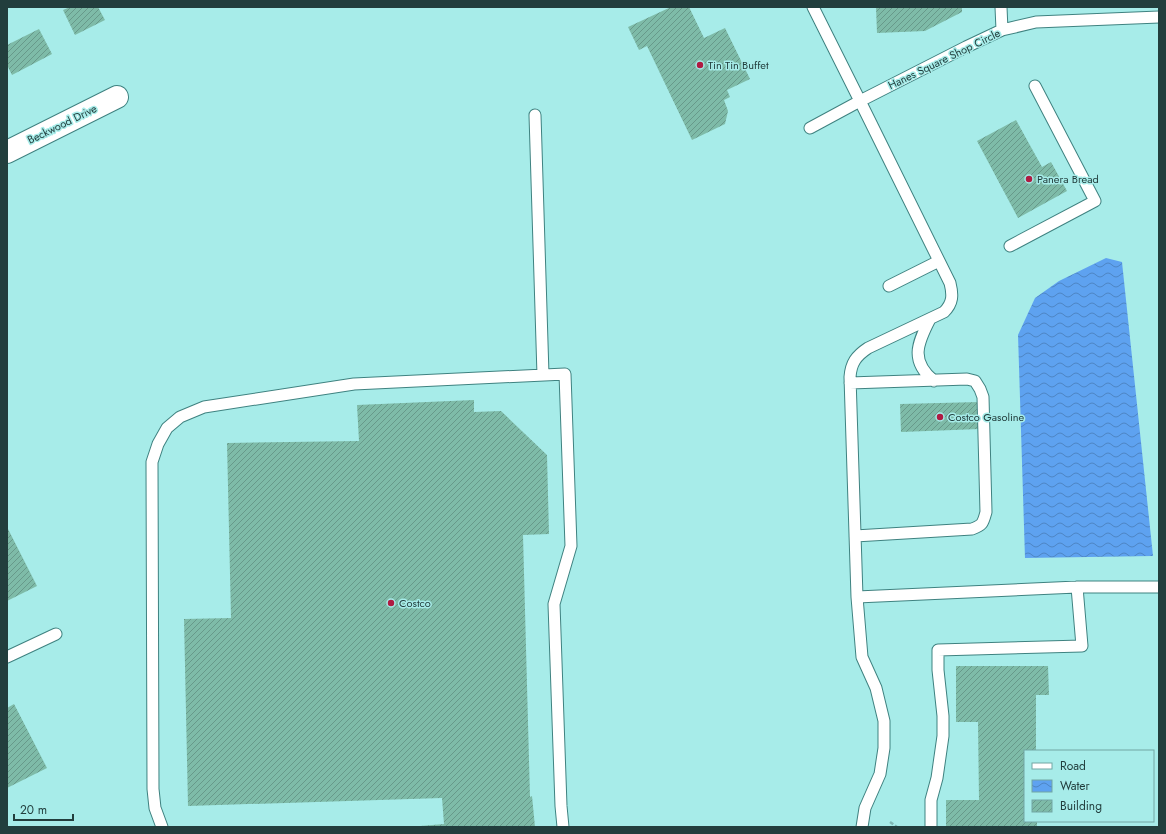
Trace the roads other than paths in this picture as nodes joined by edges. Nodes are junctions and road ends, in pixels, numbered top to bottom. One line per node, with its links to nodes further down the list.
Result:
1 (813, 7): 7 (lane)
2 (1001, 7): 4 (lane)
3 (1159, 17): 4 (lane, Hanes Square Shop Circle)
4 (1002, 30): 7 (lane, Hanes Square Shop Circle)
5 (1035, 86): 11 (lane)
6 (117, 97): 10 (street, Beckwood Drive)
7 (860, 101): 9 (lane, Hanes Square Shop Circle); 12 (lane)
8 (535, 115): 15 (lane)
9 (810, 128)
10 (7, 152)
11 (1010, 246)
12 (939, 261): 13 (lane); 14 (lane)
13 (889, 286)
14 (930, 319): 16 (lane); 17 (lane)
15 (543, 375): 24 (lane); 25 (lane)
16 (934, 381): 17 (lane); 18 (lane)
17 (850, 383): 18 (lane)
18 (855, 536): 21 (lane)
19 (1077, 587): 20 (lane); 21 (lane); 27 (lane)
20 (1159, 587)
21 (857, 597): 26 (lane)
22 (56, 634): 23 (lane)
23 (7, 657)
24 (162, 827)
25 (563, 827)
26 (862, 827)
27 (931, 827)

